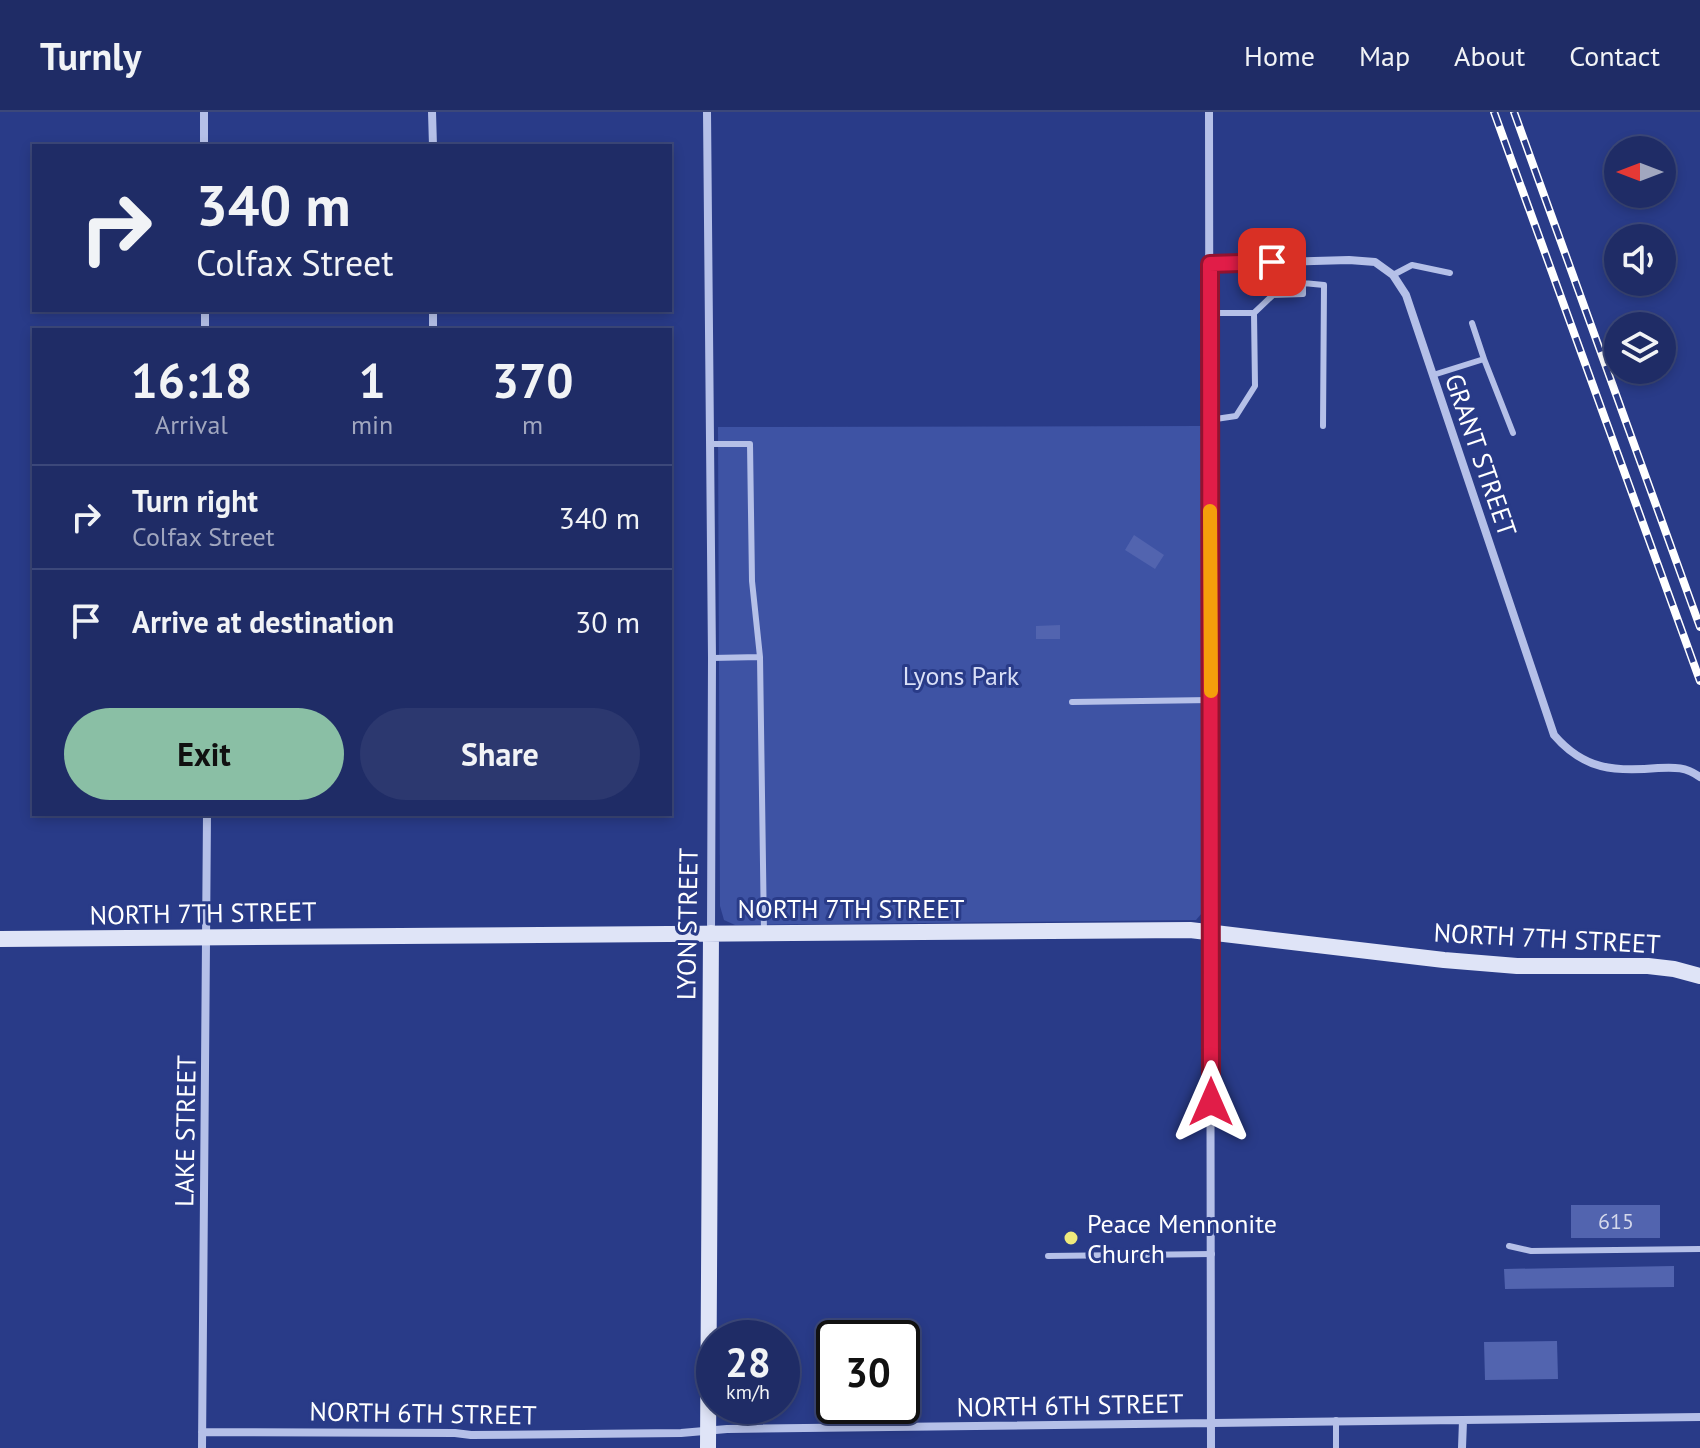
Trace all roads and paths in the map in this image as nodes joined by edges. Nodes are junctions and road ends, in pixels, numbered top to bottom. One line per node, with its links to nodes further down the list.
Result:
1 (204, 112): 5 (street)
2 (432, 112): 6 (street)
3 (707, 112): 20 (street, LYON STREET)
4 (1209, 112): 8 (street)
5 (204, 144)
6 (433, 144)
7 (1303, 261): 8 (street); 10 (street); 11 (lane)
8 (1210, 264): 12 (street)
9 (1450, 273): 10 (lane)
10 (1393, 275): 16 (street, GRANT STREET)
11 (1303, 283): 13 (lane); 18 (lane)
12 (1210, 313): 13 (lane); 17 (street)
13 (1254, 313): 17 (lane)
14 (1472, 323): 15 (lane)
15 (1484, 359): 16 (lane); 19 (lane)
16 (1433, 375): 25 (street, GRANT STREET)
17 (1209, 420): 23 (street)
18 (1323, 426)
19 (1513, 433)
20 (710, 444): 21 (lane); 22 (street, LYON STREET)
21 (760, 657): 22 (lane); 29 (lane)
22 (712, 658): 28 (street, LYON STREET)
23 (1211, 700): 24 (lane); 27 (street)
24 (1072, 702)
25 (1697, 775)
26 (207, 816): 30 (street, LAKE STREET)
27 (1211, 932): 29 (street, NORTH 7TH STREET); 32 (street, NORTH 7TH STREET); 35 (street)
28 (711, 933): 29 (street, NORTH 7TH STREET); 30 (street, NORTH 7TH STREET); 42 (street, LYON STREET)
29 (764, 933)
30 (207, 937): 31 (street, NORTH 7TH STREET); 41 (street, LAKE STREET)
31 (0, 939)
32 (1700, 976)
33 (1509, 1246): 34 (lane)
34 (1700, 1249)
35 (1212, 1254): 36 (lane); 40 (street)
36 (1048, 1256)
37 (1700, 1417): 39 (street, NORTH 6TH STREET)
38 (1336, 1420): 39 (street, NORTH 6TH STREET); 40 (street, NORTH 6TH STREET); 45 (lane)
39 (1463, 1421): 46 (street)
40 (1211, 1423): 42 (street, NORTH 6TH STREET); 44 (street)
41 (202, 1432): 42 (street, NORTH 6TH STREET); 43 (street, LAKE STREET)
42 (708, 1439)
43 (202, 1448)
44 (1211, 1448)
45 (1336, 1448)
46 (1462, 1448)

